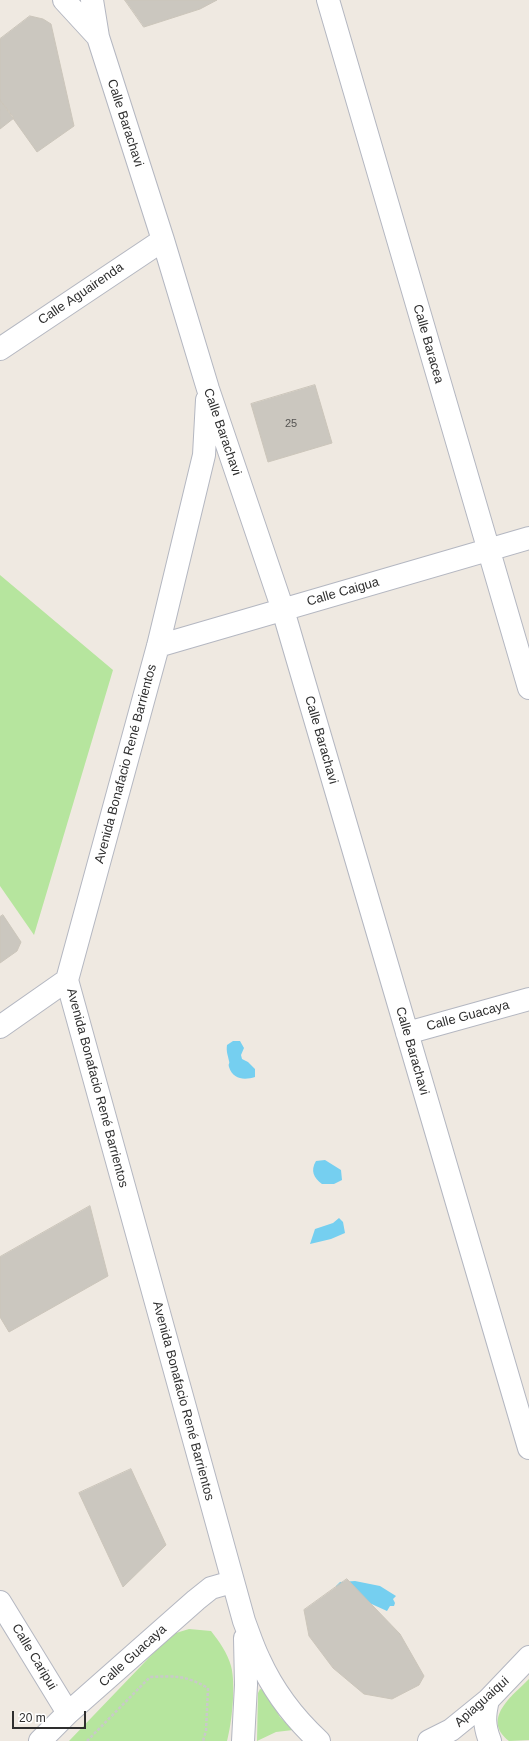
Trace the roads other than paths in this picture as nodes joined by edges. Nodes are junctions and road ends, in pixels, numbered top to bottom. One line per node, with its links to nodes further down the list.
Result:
1 (64, 0): 5 (street, Calle Barachavi)
2 (92, 0): 5 (street, Calle Barachavi)
3 (98, 0): 5 (street, Calle Barachavi)
4 (328, 0): 10 (street, Calle Baracea)
5 (98, 37): 6 (street, Calle Barachavi)
6 (163, 240): 7 (street, Calle Aguairenda); 8 (street, Calle Barachavi)
7 (0, 349)
8 (208, 389): 11 (street, Calle Barachavi); 12 (street, Avenida Bonafacio René Barrientos)
9 (529, 538): 10 (street, Calle Caigua)
10 (488, 550): 11 (street, Calle Caigua); 13 (street, Calle Baracea)
11 (283, 610): 12 (street, Calle Caigua); 17 (street, Calle Barachavi)
12 (158, 646): 14 (street, Avenida Bonafacio René Barrientos)
13 (529, 688)
14 (67, 980): 16 (street); 19 (street, Avenida Bonafacio René Barrientos)
15 (529, 999): 17 (street, Calle Guacaya)
16 (0, 1027)
17 (407, 1033): 18 (street, Calle Barachavi)
18 (529, 1448)
19 (232, 1582): 21 (street, Avenida Bonafacio René Barrientos); 24 (street, Calle Guacaya)
20 (0, 1602): 24 (street, Calle Caripui)
21 (244, 1621): 26 (street, Avenida Bonafacio René Barrientos); 27 (street, Avenida Bonafacio René Barrientos)
22 (529, 1657): 23 (street, Apiaguaiqui)
23 (488, 1700): 28 (street, Apiaguaiqui); 29 (street)
24 (68, 1713): 25 (street, Calle Guacaya)
25 (40, 1741)
26 (243, 1741)
27 (319, 1741)
28 (430, 1741)
29 (490, 1741)

